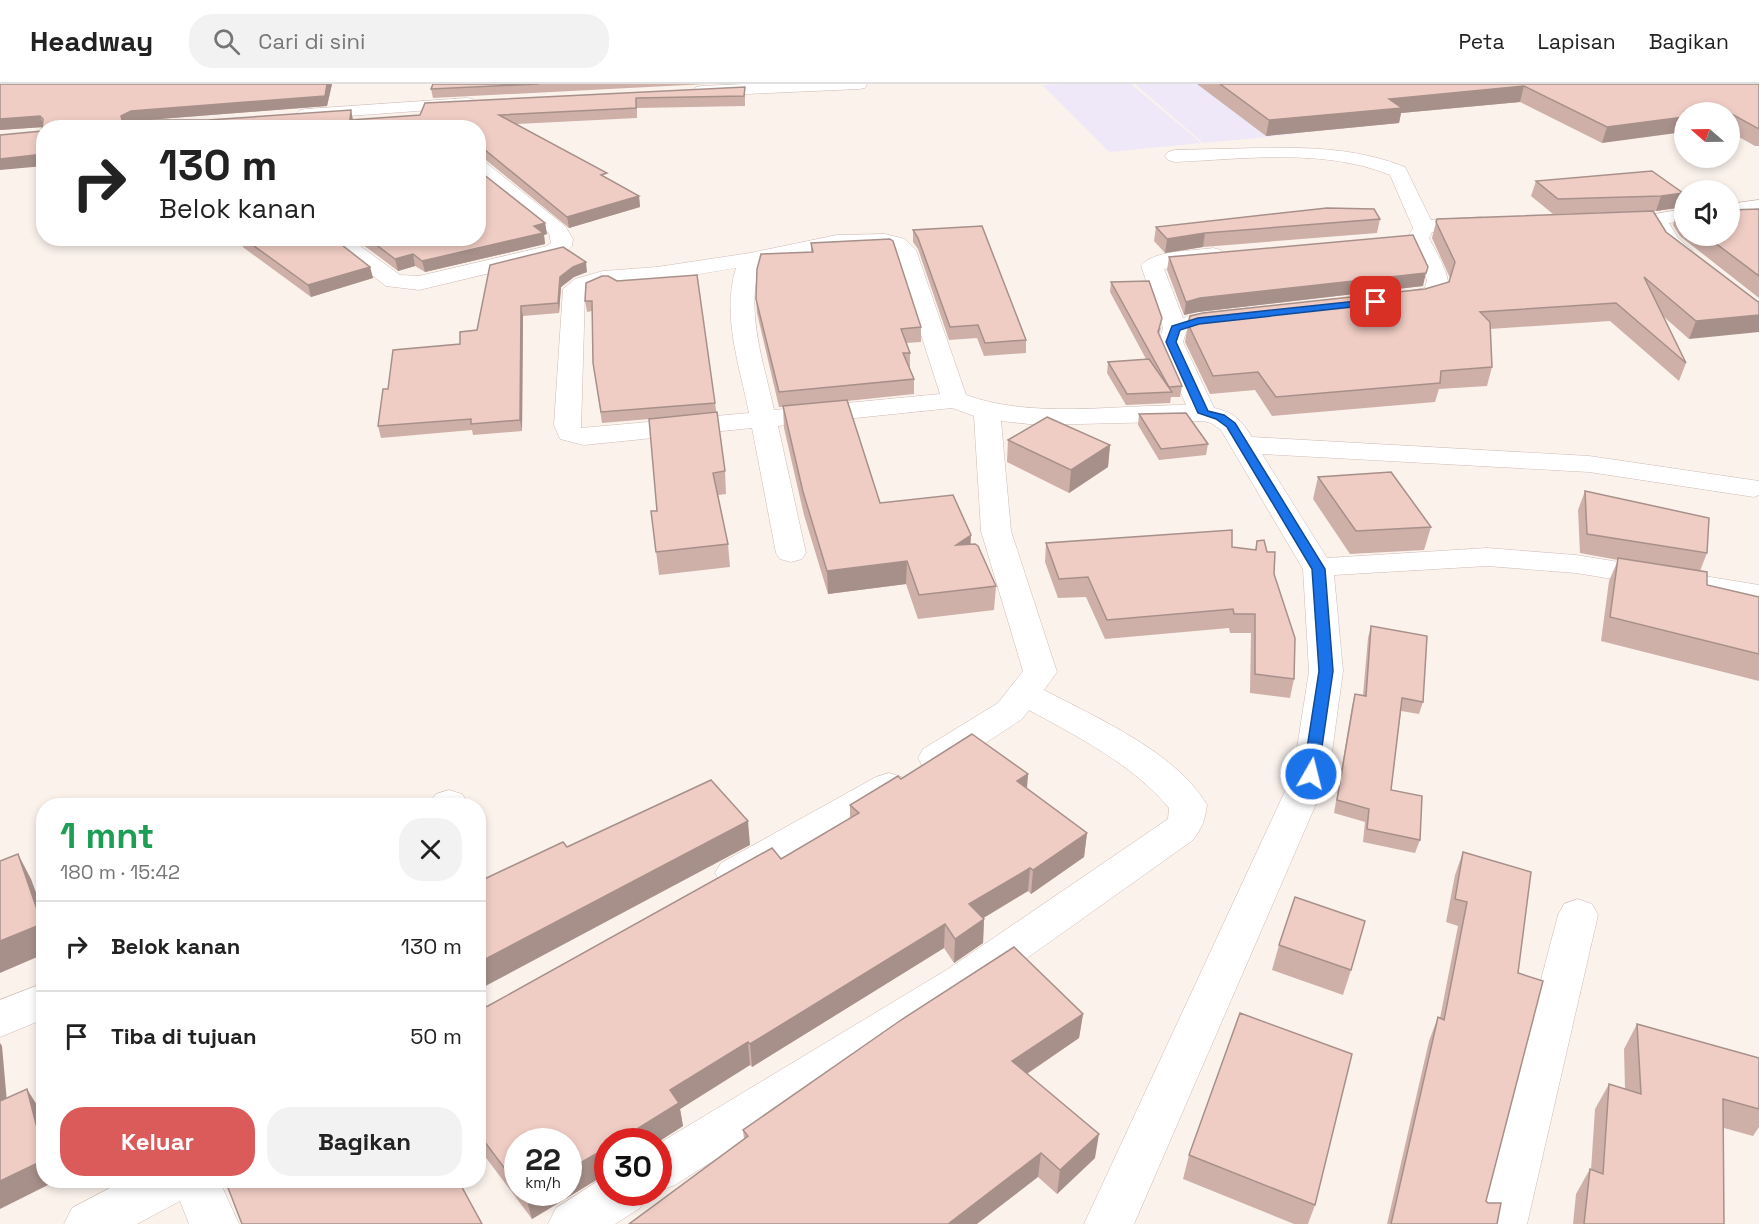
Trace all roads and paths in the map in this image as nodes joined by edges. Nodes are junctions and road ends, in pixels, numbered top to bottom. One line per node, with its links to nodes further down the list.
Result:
1 (433, 84): 5 (street)
2 (859, 84): 3 (street)
3 (686, 92)
4 (483, 102): 5 (street)
5 (428, 105): 6 (street)
6 (286, 116)
7 (1175, 156): 15 (street)
8 (486, 172): 16 (street)
9 (1759, 206): 10 (street)
10 (1740, 209)
11 (1674, 216): 12 (street)
12 (1656, 219): 13 (street); 19 (street)
13 (1633, 220)
14 (1506, 223): 15 (street)
15 (1413, 235): 20 (street)
16 (345, 246)
17 (1238, 253): 22 (street)
18 (750, 260): 23 (street); 26 (street); 26 (street)
19 (1697, 263)
20 (1373, 302)
21 (1256, 315): 22 (street)
22 (1175, 328): 25 (street)
23 (954, 400): 24 (street); 26 (street)
24 (987, 412): 25 (street); 32 (street)
25 (1203, 413): 27 (street)
26 (763, 419): 29 (street)
27 (1243, 445): 28 (street); 30 (street)
28 (1754, 488)
29 (791, 553)
30 (1318, 569): 31 (street); 44 (street)
31 (1759, 594)
32 (1023, 693): 33 (street); 37 (street)
33 (707, 888)
34 (1578, 915): 45 (street)
35 (36, 1003): 36 (street)
36 (0, 1019)
37 (672, 1161)
38 (158, 1188): 41 (street)
39 (198, 1188): 42 (street)
40 (601, 1206): 43 (street)
41 (89, 1224)
42 (214, 1224)
43 (573, 1224)
44 (1109, 1224)
45 (1502, 1224)

